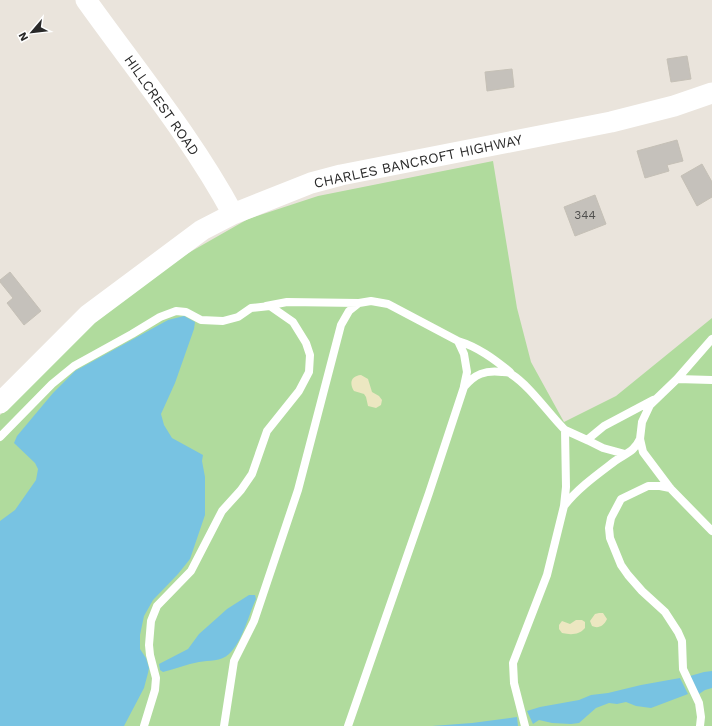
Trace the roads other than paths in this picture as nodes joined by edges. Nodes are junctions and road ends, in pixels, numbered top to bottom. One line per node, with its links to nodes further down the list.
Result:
1 (86, 0): 3 (main road, HILLCREST ROAD)
2 (712, 93): 3 (main road, CHARLES BANCROFT HIGHWAY)
3 (233, 214): 13 (main road, CHARLES BANCROFT HIGHWAY)
4 (359, 303): 5 (lane); 7 (lane); 23 (lane)
5 (259, 307): 15 (lane); 22 (lane)
6 (712, 339): 9 (lane)
7 (458, 341): 8 (lane); 11 (lane)
8 (510, 372): 11 (lane); 14 (lane)
9 (677, 379): 10 (lane); 12 (lane)
10 (712, 380)
11 (464, 387): 24 (lane)
12 (656, 399): 16 (lane); 17 (lane)
13 (0, 403)
14 (565, 430): 17 (lane); 20 (lane)
15 (0, 437)
16 (640, 439): 18 (lane); 19 (lane)
17 (587, 440): 18 (lane)
18 (625, 454): 20 (lane)
19 (670, 488): 21 (lane); 26 (lane)
20 (564, 506): 25 (lane)
21 (712, 531)
22 (144, 726)
23 (224, 726)
24 (348, 726)
25 (524, 726)
26 (700, 726)

